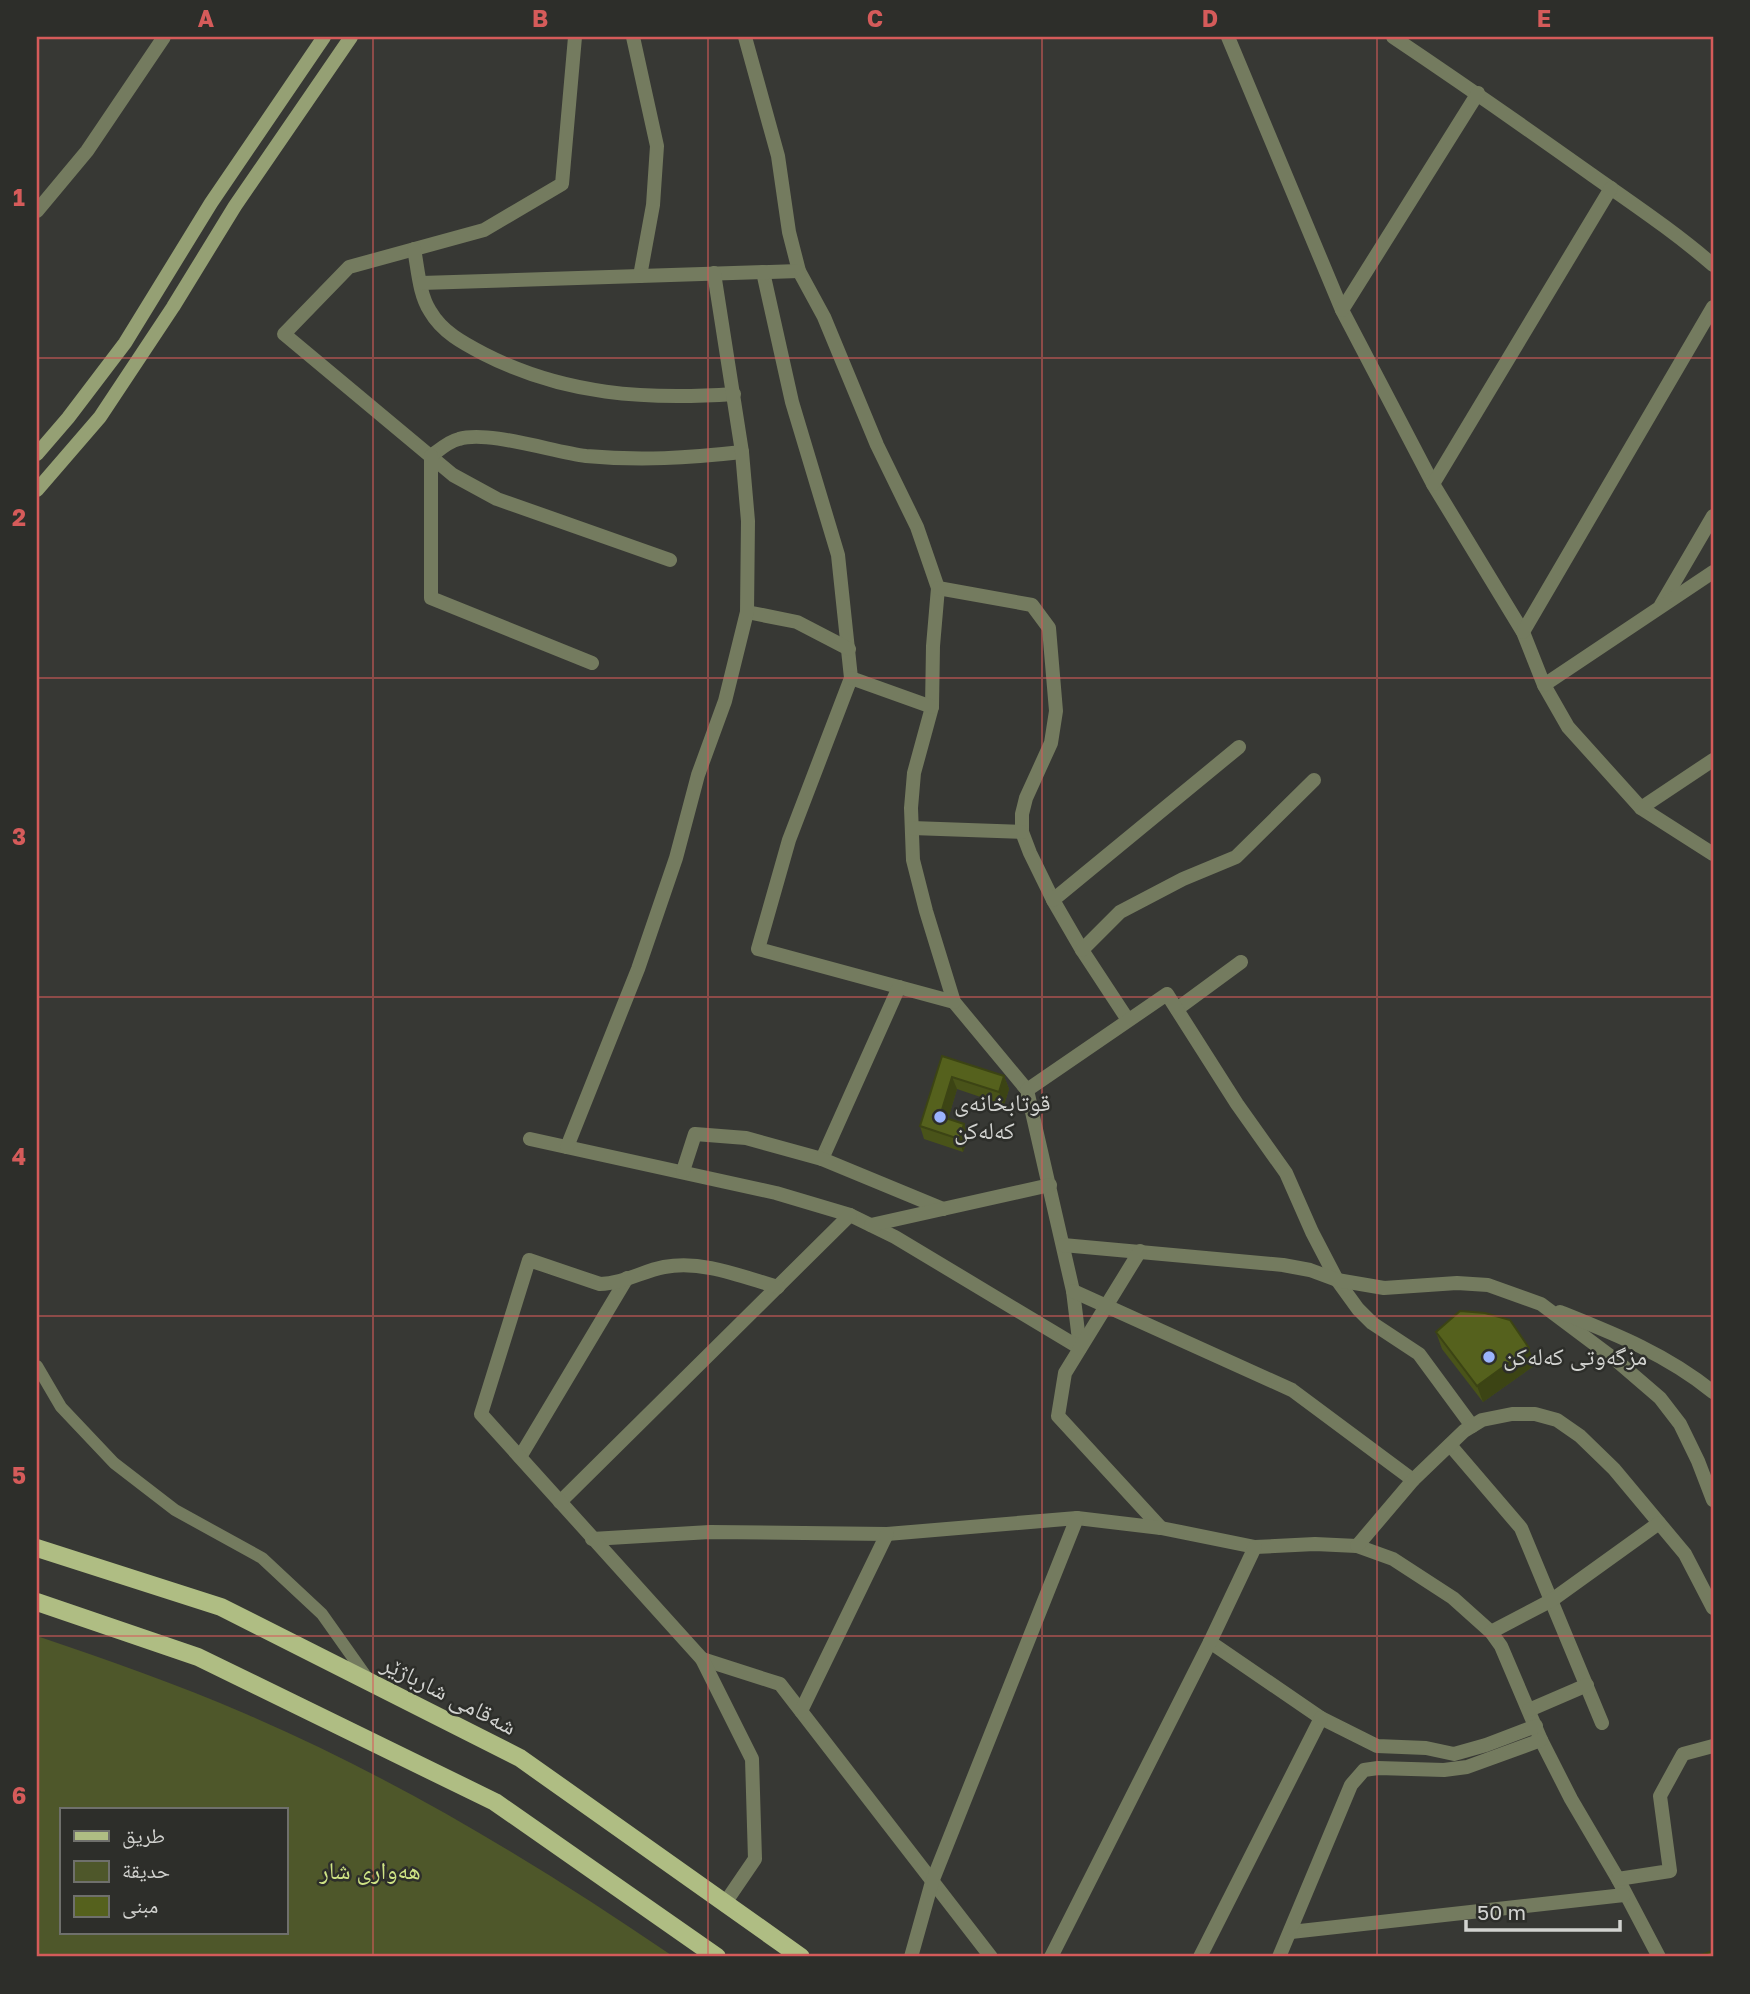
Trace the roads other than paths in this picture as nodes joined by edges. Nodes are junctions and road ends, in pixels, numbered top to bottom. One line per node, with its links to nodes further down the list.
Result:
1 (164, 37): 12 (street)
2 (324, 37): 26 (street)
3 (332, 37): 9 (street)
4 (575, 37): 14 (street)
5 (633, 37): 20 (street)
6 (746, 37): 17 (street)
7 (1228, 37): 23 (street)
8 (1393, 37): 10 (street)
9 (348, 41): 29 (street)
10 (1478, 93): 11 (street); 23 (street)
11 (1611, 188): 13 (street); 28 (street)
12 (37, 211)
13 (1692, 247): 15 (street); 16 (street)
14 (414, 249): 21 (street); 27 (street)
15 (1713, 251)
16 (1713, 265)
17 (799, 271): 18 (street); 33 (street)
18 (763, 272): 19 (street); 37 (street)
19 (715, 273): 20 (street); 24 (street)
20 (640, 276): 21 (street)
21 (421, 283): 24 (street)
22 (1713, 307): 36 (street)
23 (1342, 310): 28 (street)
24 (734, 394): 25 (street)
25 (742, 452): 27 (street); 35 (street)
26 (37, 454)
27 (431, 456): 31 (street); 38 (street)
28 (1433, 484): 36 (street)
29 (37, 490)
30 (1713, 516): 34 (street)
31 (670, 560)
32 (1713, 572): 34 (street)
33 (938, 588): 41 (street); 47 (street)
34 (1658, 610): 40 (street)
35 (747, 611): 37 (street); 58 (street)
36 (1523, 632): 40 (street)
37 (849, 649): 39 (street)
38 (592, 663)
39 (851, 678): 41 (street); 52 (street)
40 (1544, 685): 45 (street)
41 (932, 707): 46 (street)
42 (1239, 747): 49 (street)
43 (1713, 760): 45 (street)
44 (1314, 780): 50 (street)
45 (1642, 808): 48 (street)
46 (912, 828): 47 (street); 53 (street)
47 (1022, 832): 49 (street)
48 (1713, 854)
49 (1053, 900): 50 (street)
50 (1082, 950): 55 (street)
51 (1241, 961): 54 (street)
52 (899, 987): 53 (street); 59 (street)
53 (954, 1002): 56 (street)
54 (1177, 1009): 55 (street); 68 (street)
55 (1128, 1020): 56 (street)
56 (1027, 1090): 61 (street)
57 (530, 1139): 58 (street)
58 (567, 1147): 60 (street)
59 (822, 1159): 60 (street); 62 (street)
60 (683, 1171): 63 (street)
61 (1050, 1185): 62 (street); 65 (street)
62 (943, 1209): 64 (street)
63 (850, 1215): 64 (street); 69 (street)
64 (871, 1225): 73 (street)
65 (1063, 1245): 66 (street); 70 (street)
66 (1140, 1251): 68 (street); 72 (street)
67 (627, 1278): 69 (street); 78 (street); 78 (street)
68 (1337, 1280): 71 (street); 76 (street)
69 (778, 1287): 81 (street)
70 (1073, 1291): 72 (street); 73 (street)
71 (1541, 1304): 75 (street); 80 (street)
72 (1106, 1306): 73 (street); 79 (street)
73 (1080, 1348): 84 (street)
74 (37, 1366): 96 (lane)
75 (1713, 1392)
76 (1472, 1426): 77 (street); 83 (street)
77 (1450, 1445): 79 (street); 90 (street)
78 (520, 1457): 81 (street)
79 (1413, 1480): 87 (street)
80 (1713, 1500)
81 (560, 1502): 86 (street)
82 (1077, 1518): 84 (street); 85 (street); 105 (street)
83 (1659, 1523): 90 (street); 92 (street)
84 (1161, 1528): 88 (street)
85 (887, 1534): 86 (street); 99 (street)
86 (593, 1539): 95 (street)
87 (1357, 1546): 88 (street); 93 (street)
88 (1255, 1547): 94 (street)
89 (37, 1548): 96 (main road, شەقامی شارباژێر)
90 (1552, 1600): 93 (street); 97 (street)
91 (37, 1602): 109 (main road)
92 (1713, 1608)
93 (1491, 1632): 98 (street)
94 (1210, 1642): 100 (street); 113 (street)
95 (702, 1659): 99 (street); 107 (street)
96 (370, 1682): 107 (main road, شەقامی شارباژێر)
97 (1587, 1685): 98 (street); 101 (street)
98 (1529, 1710): 102 (street)
99 (801, 1711): 105 (street)
100 (1321, 1718): 102 (street); 114 (street)
101 (1602, 1723)
102 (1538, 1733): 104 (street); 108 (street)
103 (1713, 1746): 104 (street)
104 (1618, 1880): 106 (street)
105 (933, 1882): 111 (street); 112 (street)
106 (1624, 1895): 108 (street); 116 (street)
107 (725, 1903): 110 (main road, شەقامی شارباژێر)
108 (1291, 1932): 115 (street)
109 (717, 1957)
110 (801, 1957)
111 (911, 1957)
112 (991, 1957)
113 (1051, 1957)
114 (1200, 1957)
115 (1279, 1957)
116 (1659, 1957)

